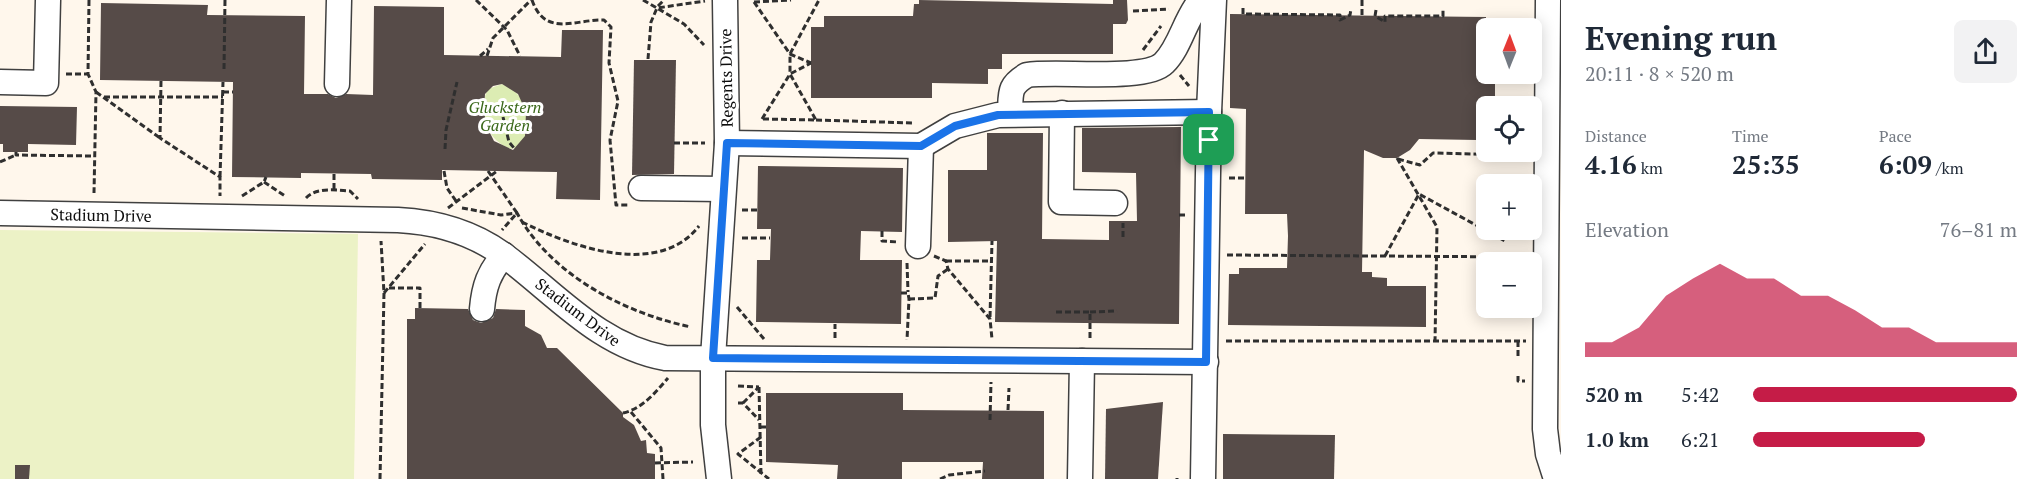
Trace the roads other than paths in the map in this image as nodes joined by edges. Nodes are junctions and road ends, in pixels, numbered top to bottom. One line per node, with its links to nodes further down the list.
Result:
1 (48, 0): 7 (street)
2 (339, 0): 8 (street)
3 (725, 0): 13 (street, Regents Drive)
4 (1202, 0): 11 (street)
5 (1214, 0): 9 (street)
6 (1548, 0): 12 (street)
7 (0, 82)
8 (337, 84)
9 (1209, 112): 10 (street); 24 (street)
10 (1062, 113): 11 (street); 17 (street)
11 (1010, 114): 14 (street)
12 (1548, 121): 28 (street)
13 (719, 143): 14 (street); 16 (street, Regents Drive)
14 (921, 146): 19 (street)
15 (641, 188): 16 (street)
16 (723, 189): 23 (street, Regents Drive)
17 (1114, 203)
18 (0, 213): 20 (street, Stadium Drive)
19 (912, 244)
20 (504, 255): 21 (street); 23 (street, Stadium Drive)
21 (482, 309)
22 (1086, 353): 23 (street, Stadium Drive); 24 (street, Stadium Drive); 26 (street)
23 (713, 358): 25 (street, Regents Drive)
24 (1206, 362): 27 (street)
25 (719, 479)
26 (1080, 479)
27 (1203, 479)
28 (1556, 479)

